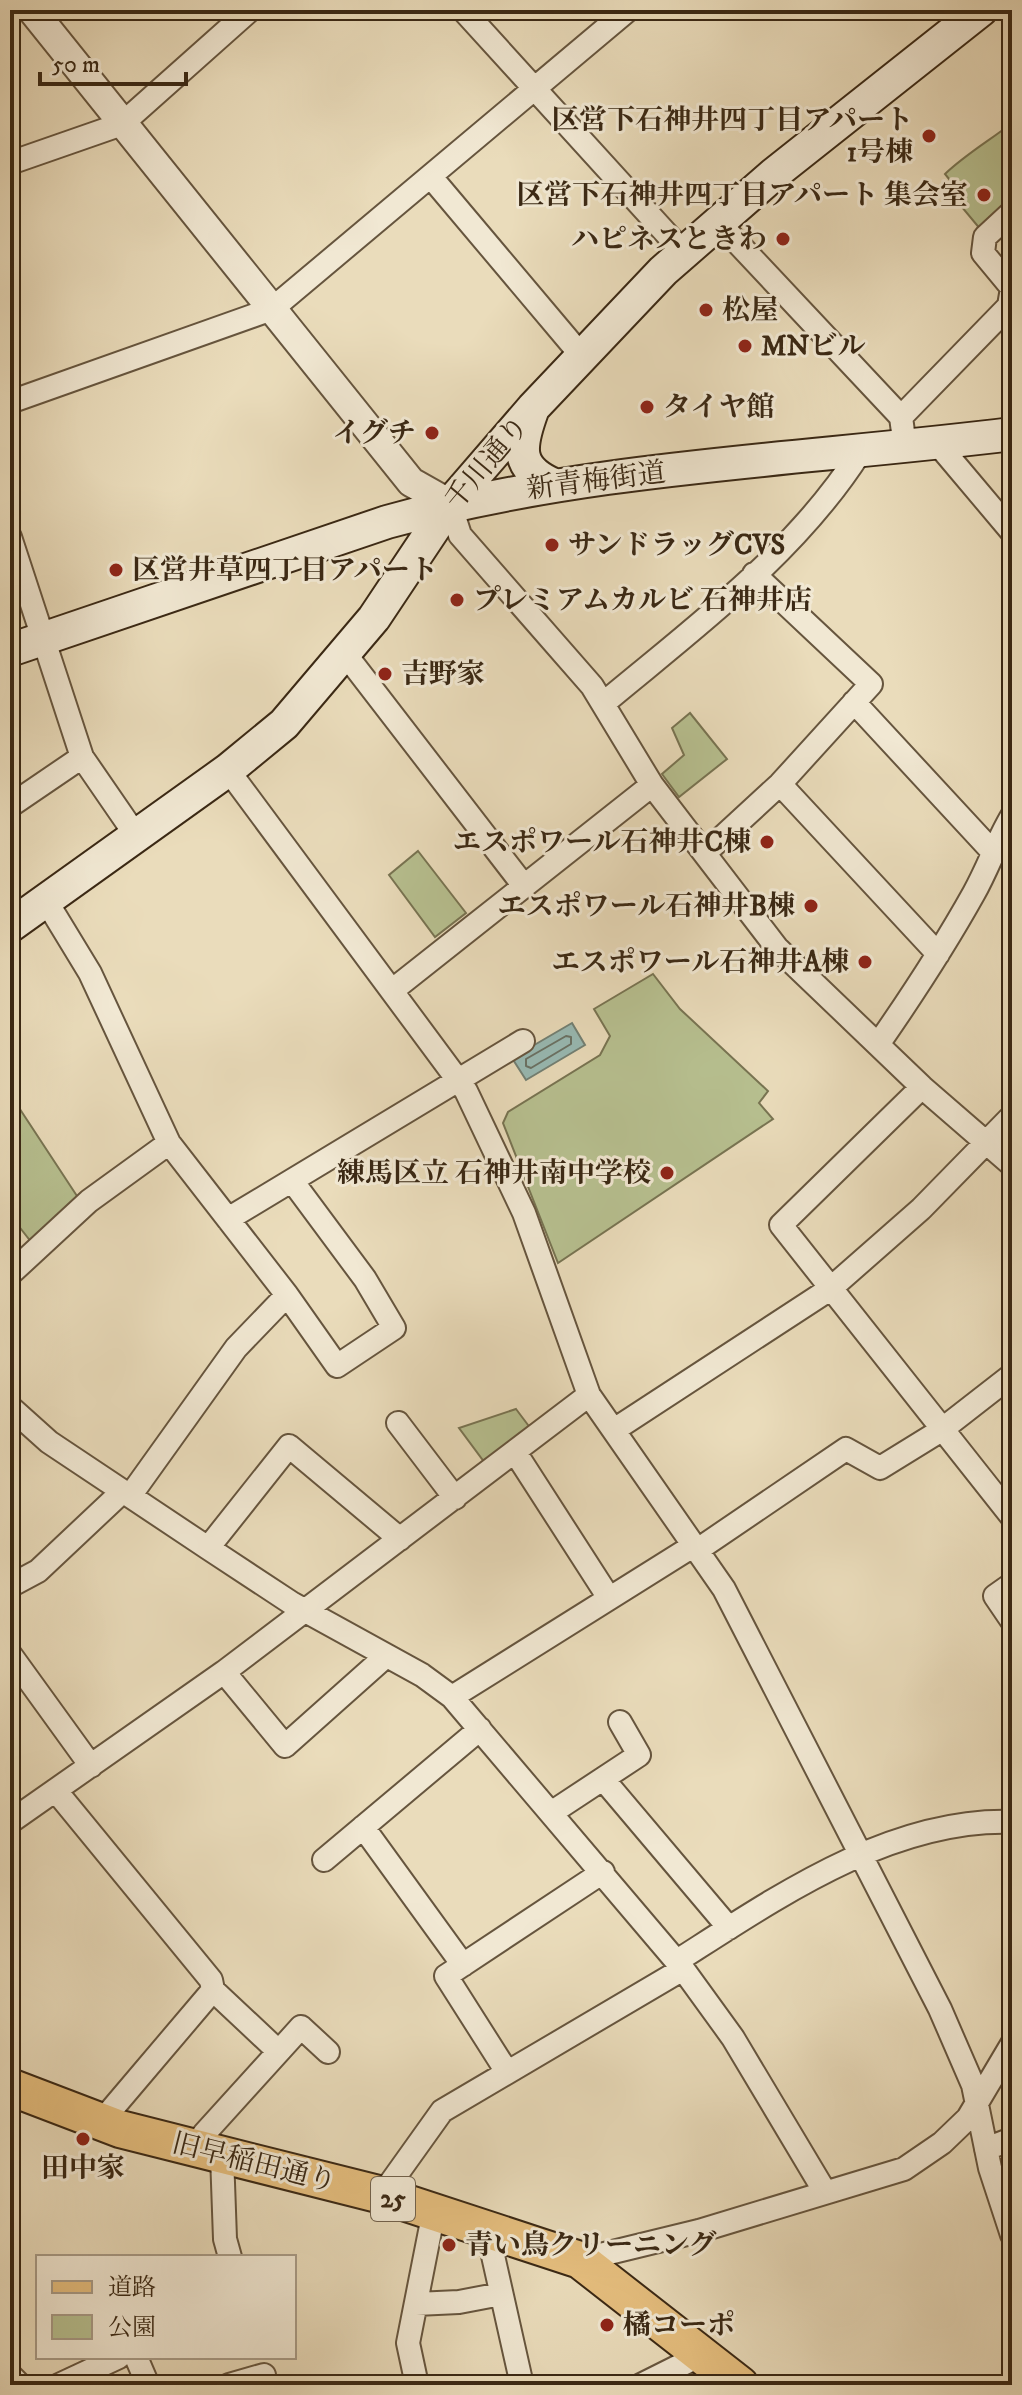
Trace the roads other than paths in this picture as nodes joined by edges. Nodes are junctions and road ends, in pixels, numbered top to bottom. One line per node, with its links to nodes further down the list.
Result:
1 (32, 10): 7 (street)
2 (250, 10): 7 (street)
3 (463, 10): 6 (street)
4 (628, 10): 6 (street)
5 (981, 10): 11 (main road, 千川通り)
6 (535, 90): 9 (street); 12 (street)
7 (122, 124): 8 (street); 13 (street)
8 (10, 163)
9 (431, 177): 13 (street); 14 (street)
10 (1012, 212): 17 (street)
11 (718, 222): 12 (main road, 千川通り); 17 (street)
12 (684, 253): 14 (main road, 千川通り)
13 (272, 309): 15 (street); 22 (street)
14 (581, 355): 16 (main road, 千川通り)
15 (10, 402)
16 (533, 408): 21 (main road); 22 (main road, 千川通り)
17 (903, 432): 19 (main road, 新青梅街道); 20 (main road, 新青梅街道)
18 (1012, 434): 19 (main road, 新青梅街道)
19 (937, 443): 23 (street)
20 (860, 452): 21 (main road, 新青梅街道); 25 (street)
21 (554, 485): 22 (main road, 新青梅街道)
22 (450, 504): 26 (main road, 新青梅街道); 28 (main road, 千川通り); 29 (street)
23 (1012, 532)
24 (10, 537): 26 (street)
25 (754, 574): 29 (street); 30 (street)
26 (42, 639): 27 (main road, 新青梅街道); 31 (street)
27 (10, 650)
28 (346, 655): 32 (main road, 千川通り); 40 (street)
29 (598, 694): 34 (street)
30 (854, 702): 33 (street); 38 (street)
31 (82, 757): 35 (street); 37 (street)
32 (228, 770): 37 (main road, 千川通り); 44 (street)
33 (780, 784): 39 (street); 43 (street)
34 (652, 785): 39 (street); 40 (street)
35 (10, 806)
36 (1012, 816): 38 (street)
37 (135, 834): 41 (main road, 千川通り)
38 (991, 850): 43 (street)
39 (705, 853): 46 (street)
40 (524, 886): 44 (street)
41 (45, 899): 42 (main road, 千川通り); 50 (street)
42 (10, 926)
43 (938, 954): 46 (street)
44 (394, 989): 47 (street)
45 (523, 1041): 47 (street)
46 (879, 1043): 48 (street)
47 (460, 1080): 53 (street); 59 (street)
48 (922, 1087): 51 (street); 56 (street)
49 (1012, 1116): 51 (street)
50 (169, 1143): 54 (street); 55 (street)
51 (987, 1145): 52 (street); 56 (street)
52 (1012, 1165)
53 (293, 1182): 54 (street); 57 (street)
54 (228, 1219): 57 (street)
55 (10, 1274)
56 (830, 1289): 62 (street); 63 (street)
57 (287, 1295): 65 (street)
58 (1008, 1386): 63 (street)
59 (589, 1395): 62 (street); 64 (street)
60 (10, 1407): 65 (street)
61 (398, 1423): 66 (street)
62 (614, 1430): 70 (street)
63 (940, 1431): 67 (street); 70 (street)
64 (515, 1452): 66 (street); 73 (street)
65 (126, 1494): 69 (street); 72 (street)
66 (455, 1498): 68 (street)
67 (1012, 1517)
68 (400, 1539): 69 (street); 74 (street)
69 (208, 1548): 74 (street)
70 (694, 1548): 73 (street); 89 (street)
71 (1012, 1584): 75 (street)
72 (10, 1586)
73 (609, 1598): 79 (street)
74 (305, 1612): 77 (street); 78 (street)
75 (1012, 1621)
76 (10, 1654): 82 (street)
77 (386, 1656): 78 (street); 79 (street)
78 (224, 1672): 82 (street)
79 (452, 1697): 81 (street)
80 (620, 1722): 83 (street)
81 (480, 1729): 85 (street); 88 (street)
82 (91, 1766): 84 (street)
83 (603, 1779): 85 (street); 92 (street)
84 (56, 1791): 86 (street); 95 (street)
85 (551, 1813): 91 (street)
86 (10, 1822)
87 (1012, 1822): 89 (street)
88 (363, 1827): 90 (street); 93 (street)
89 (861, 1854): 92 (street); 101 (street)
90 (324, 1860)
91 (603, 1872): 93 (street); 94 (street)
92 (729, 1928): 94 (street)
93 (463, 1965): 99 (street)
94 (680, 1965): 99 (street); 106 (street)
95 (213, 1990): 97 (street); 102 (street)
96 (1012, 2044): 101 (street)
97 (277, 2050): 98 (street); 105 (street)
98 (328, 2052)
99 (507, 2072): 107 (street)
100 (10, 2087): 102 (main road, 旧早稲田通り / 25)
101 (977, 2106): 104 (street); 106 (street)
102 (101, 2122): 105 (main road, 旧早稲田通り / 25)
103 (1012, 2139): 104 (street)
104 (986, 2149): 110 (street)
105 (210, 2153): 107 (main road, 旧早稲田通り / 25); 111 (street)
106 (825, 2192): 112 (street)
107 (382, 2195): 108 (main road, 旧早稲田通り / 25)
108 (434, 2211): 109 (main road, 旧早稲田通り / 25); 114 (street)
109 (487, 2229): 112 (main road, 旧早稲田通り / 25); 113 (street)
110 (1012, 2235)
111 (229, 2255)
112 (580, 2260): 115 (main road, 旧早稲田通り / 25)
113 (501, 2294): 114 (street); 125 (street)
114 (416, 2304): 124 (street)
115 (701, 2355): 126 (street); 127 (main road, 旧早稲田通り / 25)
116 (115, 2359): 121 (street)
117 (137, 2359): 122 (street)
118 (263, 2372): 123 (street)
119 (10, 2375): 120 (street)
120 (20, 2385)
121 (59, 2385)
122 (148, 2385)
123 (229, 2385)
124 (417, 2385)
125 (522, 2385)
126 (641, 2385)
127 (740, 2385)

